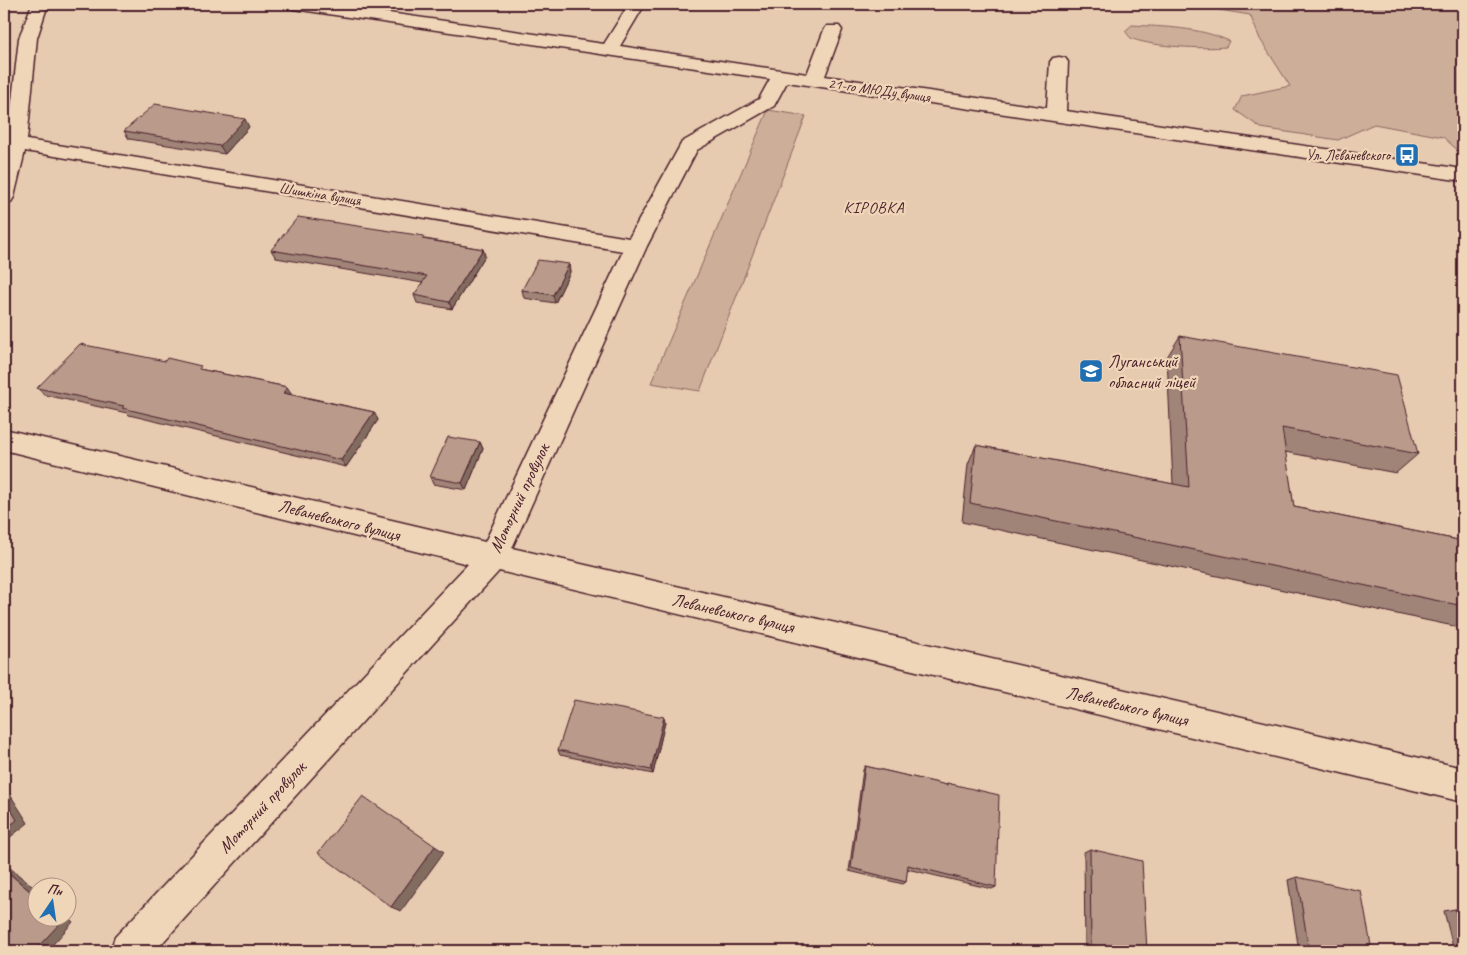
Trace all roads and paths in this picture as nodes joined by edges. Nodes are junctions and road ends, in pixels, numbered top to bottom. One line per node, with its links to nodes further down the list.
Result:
1 (40, 4): 10 (street)
2 (294, 4): 5 (street, 21-го МЮДу вулиця)
3 (637, 4): 5 (street)
4 (833, 30): 8 (street)
5 (609, 50): 7 (street, 21-го МЮДу вулиця)
6 (1059, 62): 9 (street)
7 (781, 75): 8 (street, 21-го МЮДу вулиця); 13 (street, Моторний провулок)
8 (814, 80): 9 (street, 21-го МЮДу вулиця)
9 (1056, 115): 11 (street, 21-го МЮДу вулиця)
10 (10, 143): 12 (street); 13 (street, Шишкіна вулиця)
11 (1463, 175)
12 (4, 197)
13 (636, 246): 15 (street, Моторний провулок)
14 (4, 439): 15 (street, Леваневського вулиця)
15 (493, 557): 16 (street, Леваневського вулиця); 17 (street, Моторний провулок)
16 (1463, 785)
17 (129, 951)

